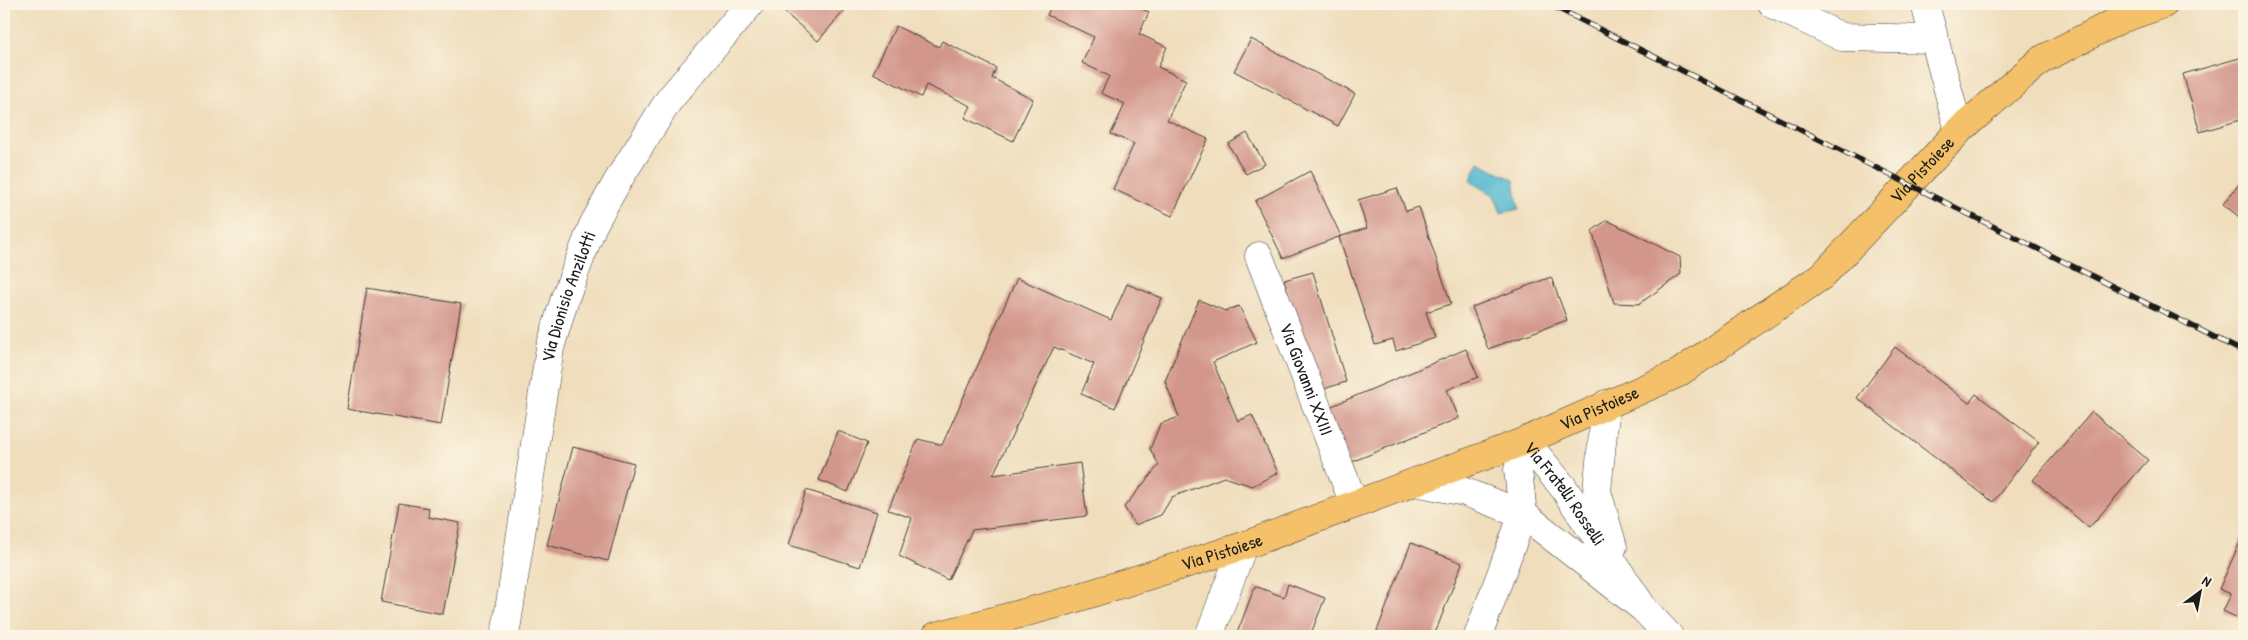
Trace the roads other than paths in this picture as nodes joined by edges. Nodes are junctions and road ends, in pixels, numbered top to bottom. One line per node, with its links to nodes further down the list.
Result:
1 (750, 4): 15 (street, Via Dionisio Anzilotti)
2 (1772, 4): 5 (street)
3 (1925, 4): 5 (street)
4 (2164, 4): 6 (main road, Via Pistoiese)
5 (1934, 39): 6 (street)
6 (1959, 131): 8 (main road, Via Pistoiese)
7 (1259, 256): 11 (street, Via Giovanni XXIII)
8 (1606, 404): 9 (main road, Via Pistoiese); 14 (street, Via Fratelli Rosselli)
9 (1525, 441): 10 (main road, Via Pistoiese); 12 (street, Via Fratelli Rosselli); 14 (street, Via Fratelli Rosselli)
10 (1415, 482): 11 (main road, Via Pistoiese); 12 (street, Via Fratelli Rosselli)
11 (1354, 504): 13 (main road, Via Pistoiese)
12 (1523, 514): 14 (street, Via Fratelli Rosselli); 18 (street)
13 (1243, 546): 16 (main road, Via Pistoiese); 17 (street)
14 (1644, 608): 19 (street, Via Fratelli Rosselli)
15 (505, 636)
16 (936, 636)
17 (1209, 636)
18 (1478, 636)
19 (1669, 636)

